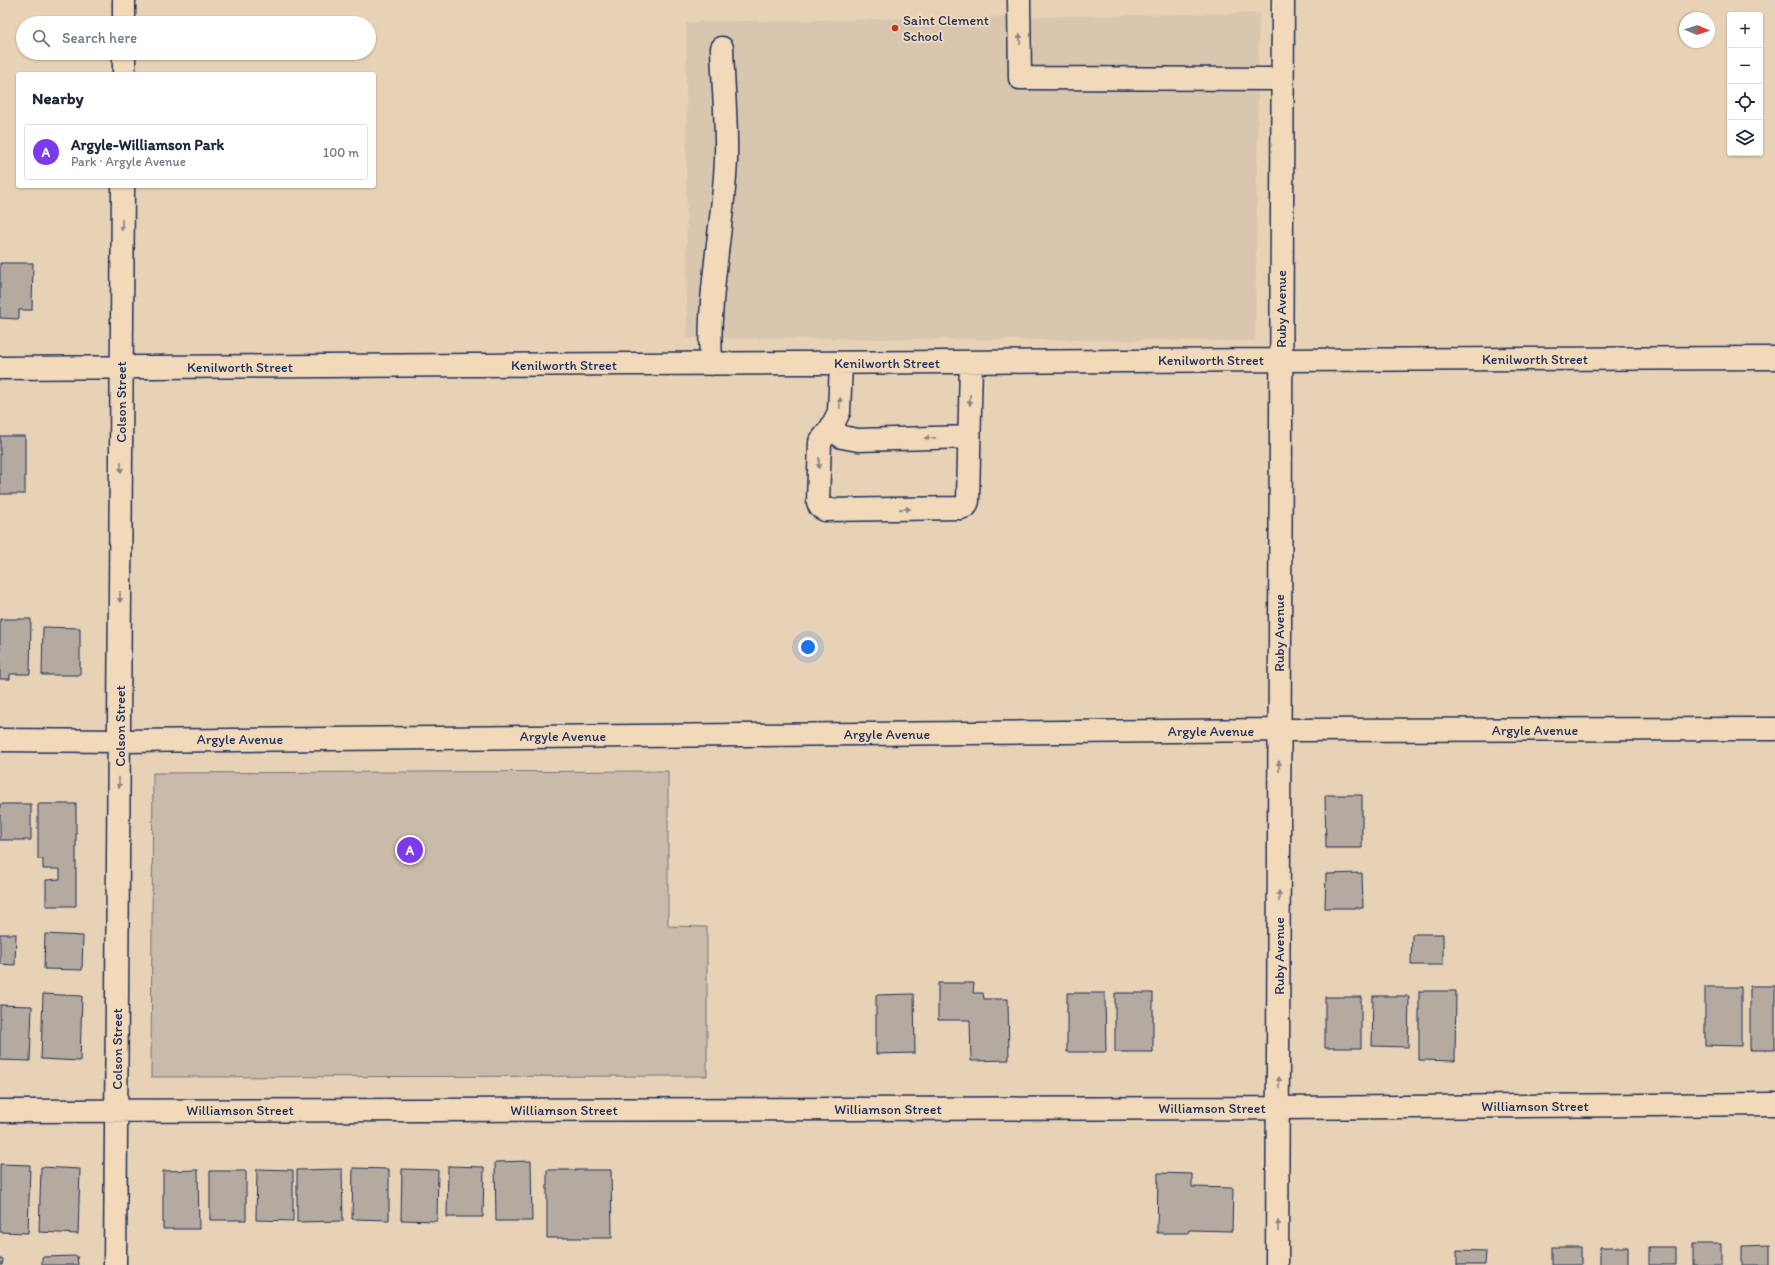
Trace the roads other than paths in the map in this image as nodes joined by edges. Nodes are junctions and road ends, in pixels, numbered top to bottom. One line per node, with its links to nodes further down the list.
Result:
1 (124, 0): 4 (street)
2 (1019, 0): 8 (street, one-way to 2)
3 (1283, 0): 8 (street, Ruby Avenue)
4 (124, 16)
5 (722, 48): 14 (street)
6 (124, 60): 7 (street)
7 (124, 72)
8 (1282, 79): 11 (street, Ruby Avenue)
9 (123, 188): 16 (street, Colson Street, one-way to 16)
10 (1775, 358): 11 (street, Kenilworth Street)
11 (1281, 360): 12 (street, Kenilworth Street); 20 (street, Ruby Avenue)
12 (971, 362): 13 (street, Kenilworth Street); 18 (street, one-way to 18)
13 (841, 363): 14 (street, Kenilworth Street); 17 (street, one-way to 13)
14 (711, 364): 16 (street, Kenilworth Street)
15 (0, 368): 16 (street, Kenilworth Street)
16 (121, 368): 22 (street, Colson Street, one-way to 22)
17 (831, 428): 18 (street, one-way to 17); 18 (street, one-way to 18)
18 (969, 438)
19 (1775, 729): 20 (street, Argyle Avenue)
20 (1279, 730): 22 (street, Argyle Avenue); 24 (street, Ruby Avenue, one-way to 20)
21 (0, 740): 22 (street, Argyle Avenue)
22 (120, 741): 26 (street, Colson Street, one-way to 26)
23 (1775, 1104): 24 (street, Williamson Street)
24 (1279, 1108): 26 (street, Williamson Street); 28 (street, Ruby Avenue, one-way to 24)
25 (0, 1111): 26 (street, Williamson Street)
26 (117, 1111): 27 (street, Colson Street)
27 (115, 1265)
28 (1277, 1265)

